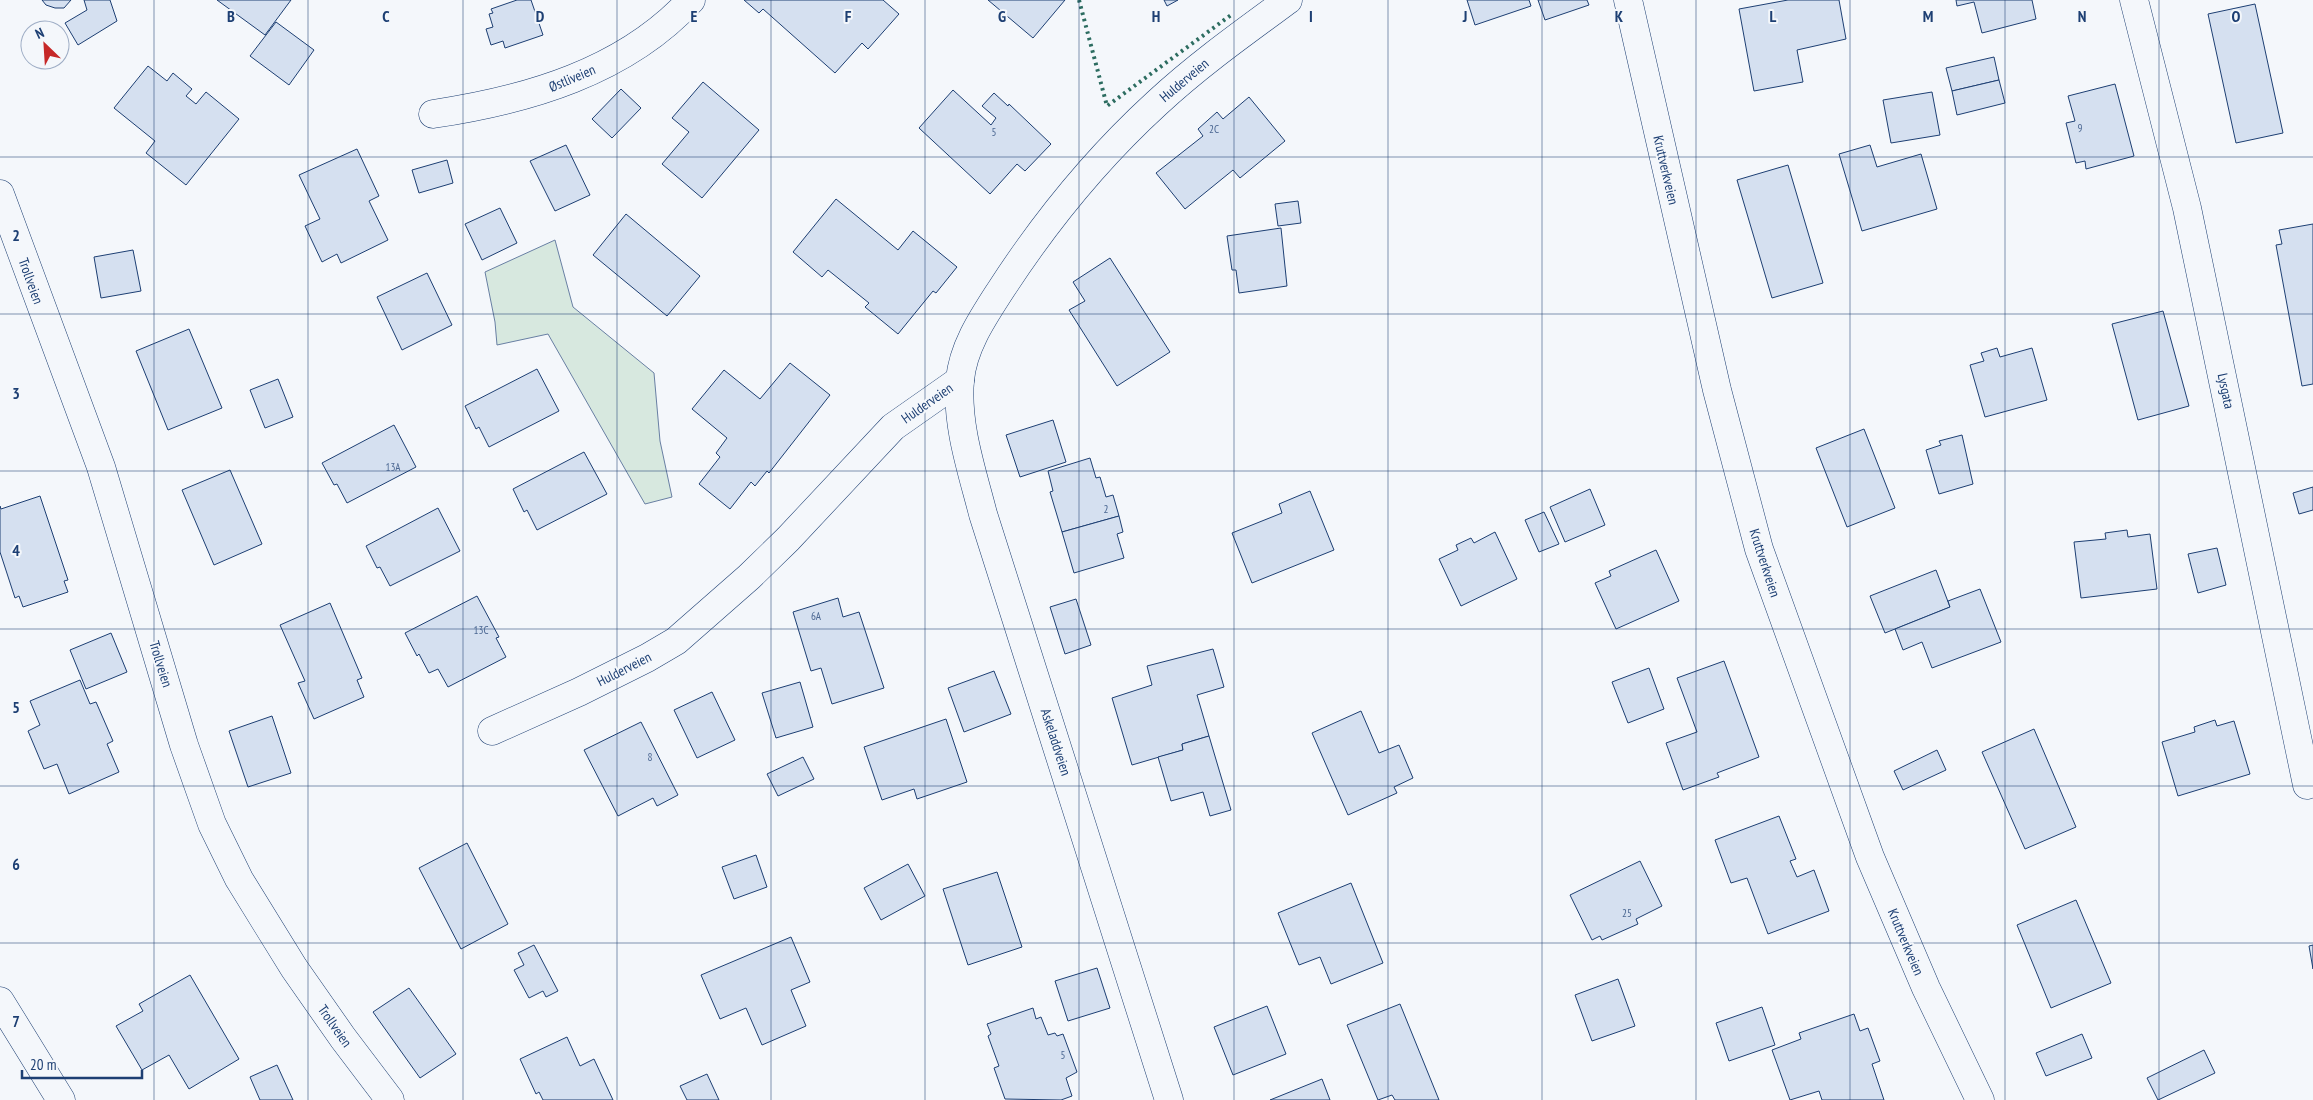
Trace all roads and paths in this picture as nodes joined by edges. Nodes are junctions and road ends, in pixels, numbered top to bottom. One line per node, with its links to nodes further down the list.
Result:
1 (691, 0): 5 (street, Østliveien)
2 (1288, 0): 7 (street, Hulderveien)
3 (1628, 0): 14 (street, Kruttverkveien)
4 (2134, 0): 9 (street, Lysgata)
5 (433, 114)
6 (0, 194): 12 (street, Trollveien)
7 (960, 380): 8 (street, Hulderveien); 13 (street, Askeladdveien)
8 (492, 731)
9 (2307, 785)
10 (0, 1001): 11 (street)
11 (61, 1100)
12 (390, 1100)
13 (1169, 1100)
14 (1980, 1100)

